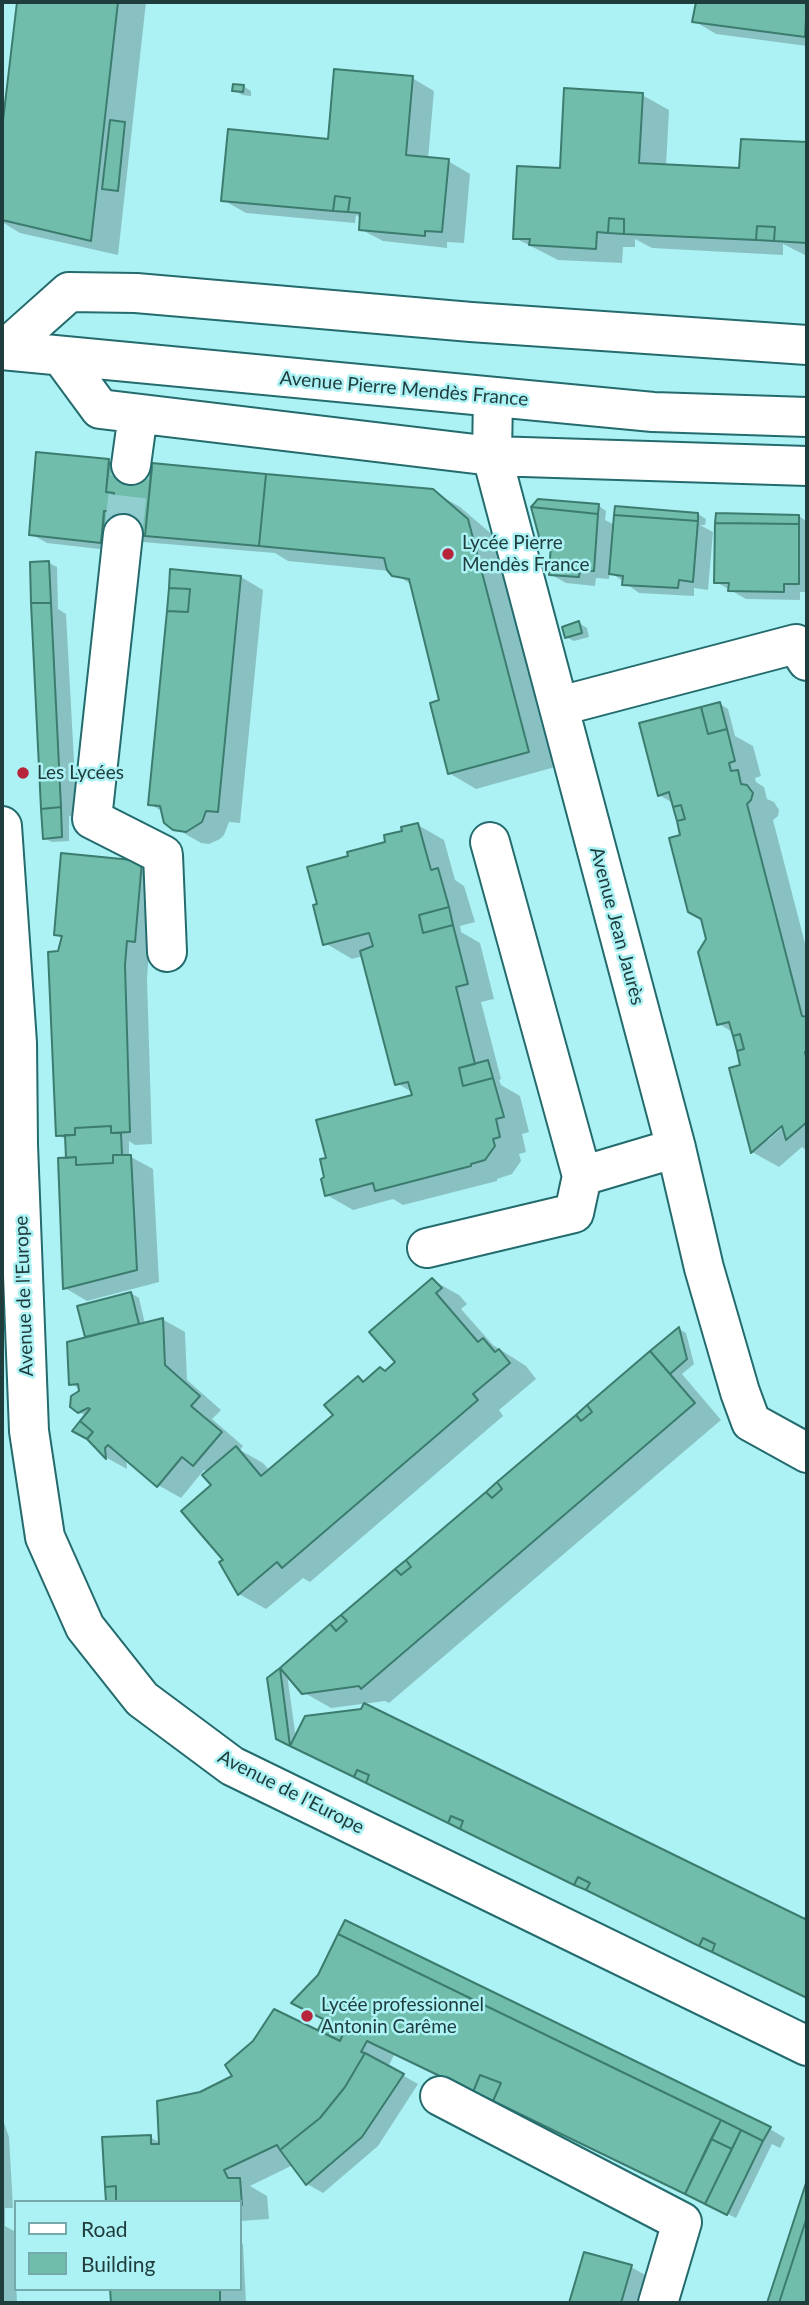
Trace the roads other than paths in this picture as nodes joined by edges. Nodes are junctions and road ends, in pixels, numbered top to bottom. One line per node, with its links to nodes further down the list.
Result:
1 (807, 345): 2 (street)
2 (3, 350): 3 (street, Avenue Pierre Mendès France)
3 (61, 356): 4 (street, Avenue Pierre Mendès France); 5 (street)
4 (494, 397): 6 (street, Avenue Pierre Mendès France); 7 (street, Avenue Jean Jaurès)
5 (138, 414): 7 (street); 8 (street)
6 (807, 417)
7 (492, 456): 9 (street); 12 (street, Avenue Jean Jaurès)
8 (131, 465)
9 (807, 466)
10 (123, 534): 15 (street)
11 (807, 661): 12 (street)
12 (560, 706): 17 (street, Avenue Jean Jaurès)
13 (2, 826): 16 (street, Avenue de l'Europe)
14 (490, 842): 18 (street)
15 (167, 952)
16 (9, 1044): 21 (street, Avenue de l'Europe)
17 (676, 1148): 18 (street); 20 (street, Avenue Jean Jaurès)
18 (582, 1176): 19 (street)
19 (427, 1248)
20 (793, 1446)
21 (807, 2046)
22 (440, 2096): 23 (street)
23 (658, 2303)

